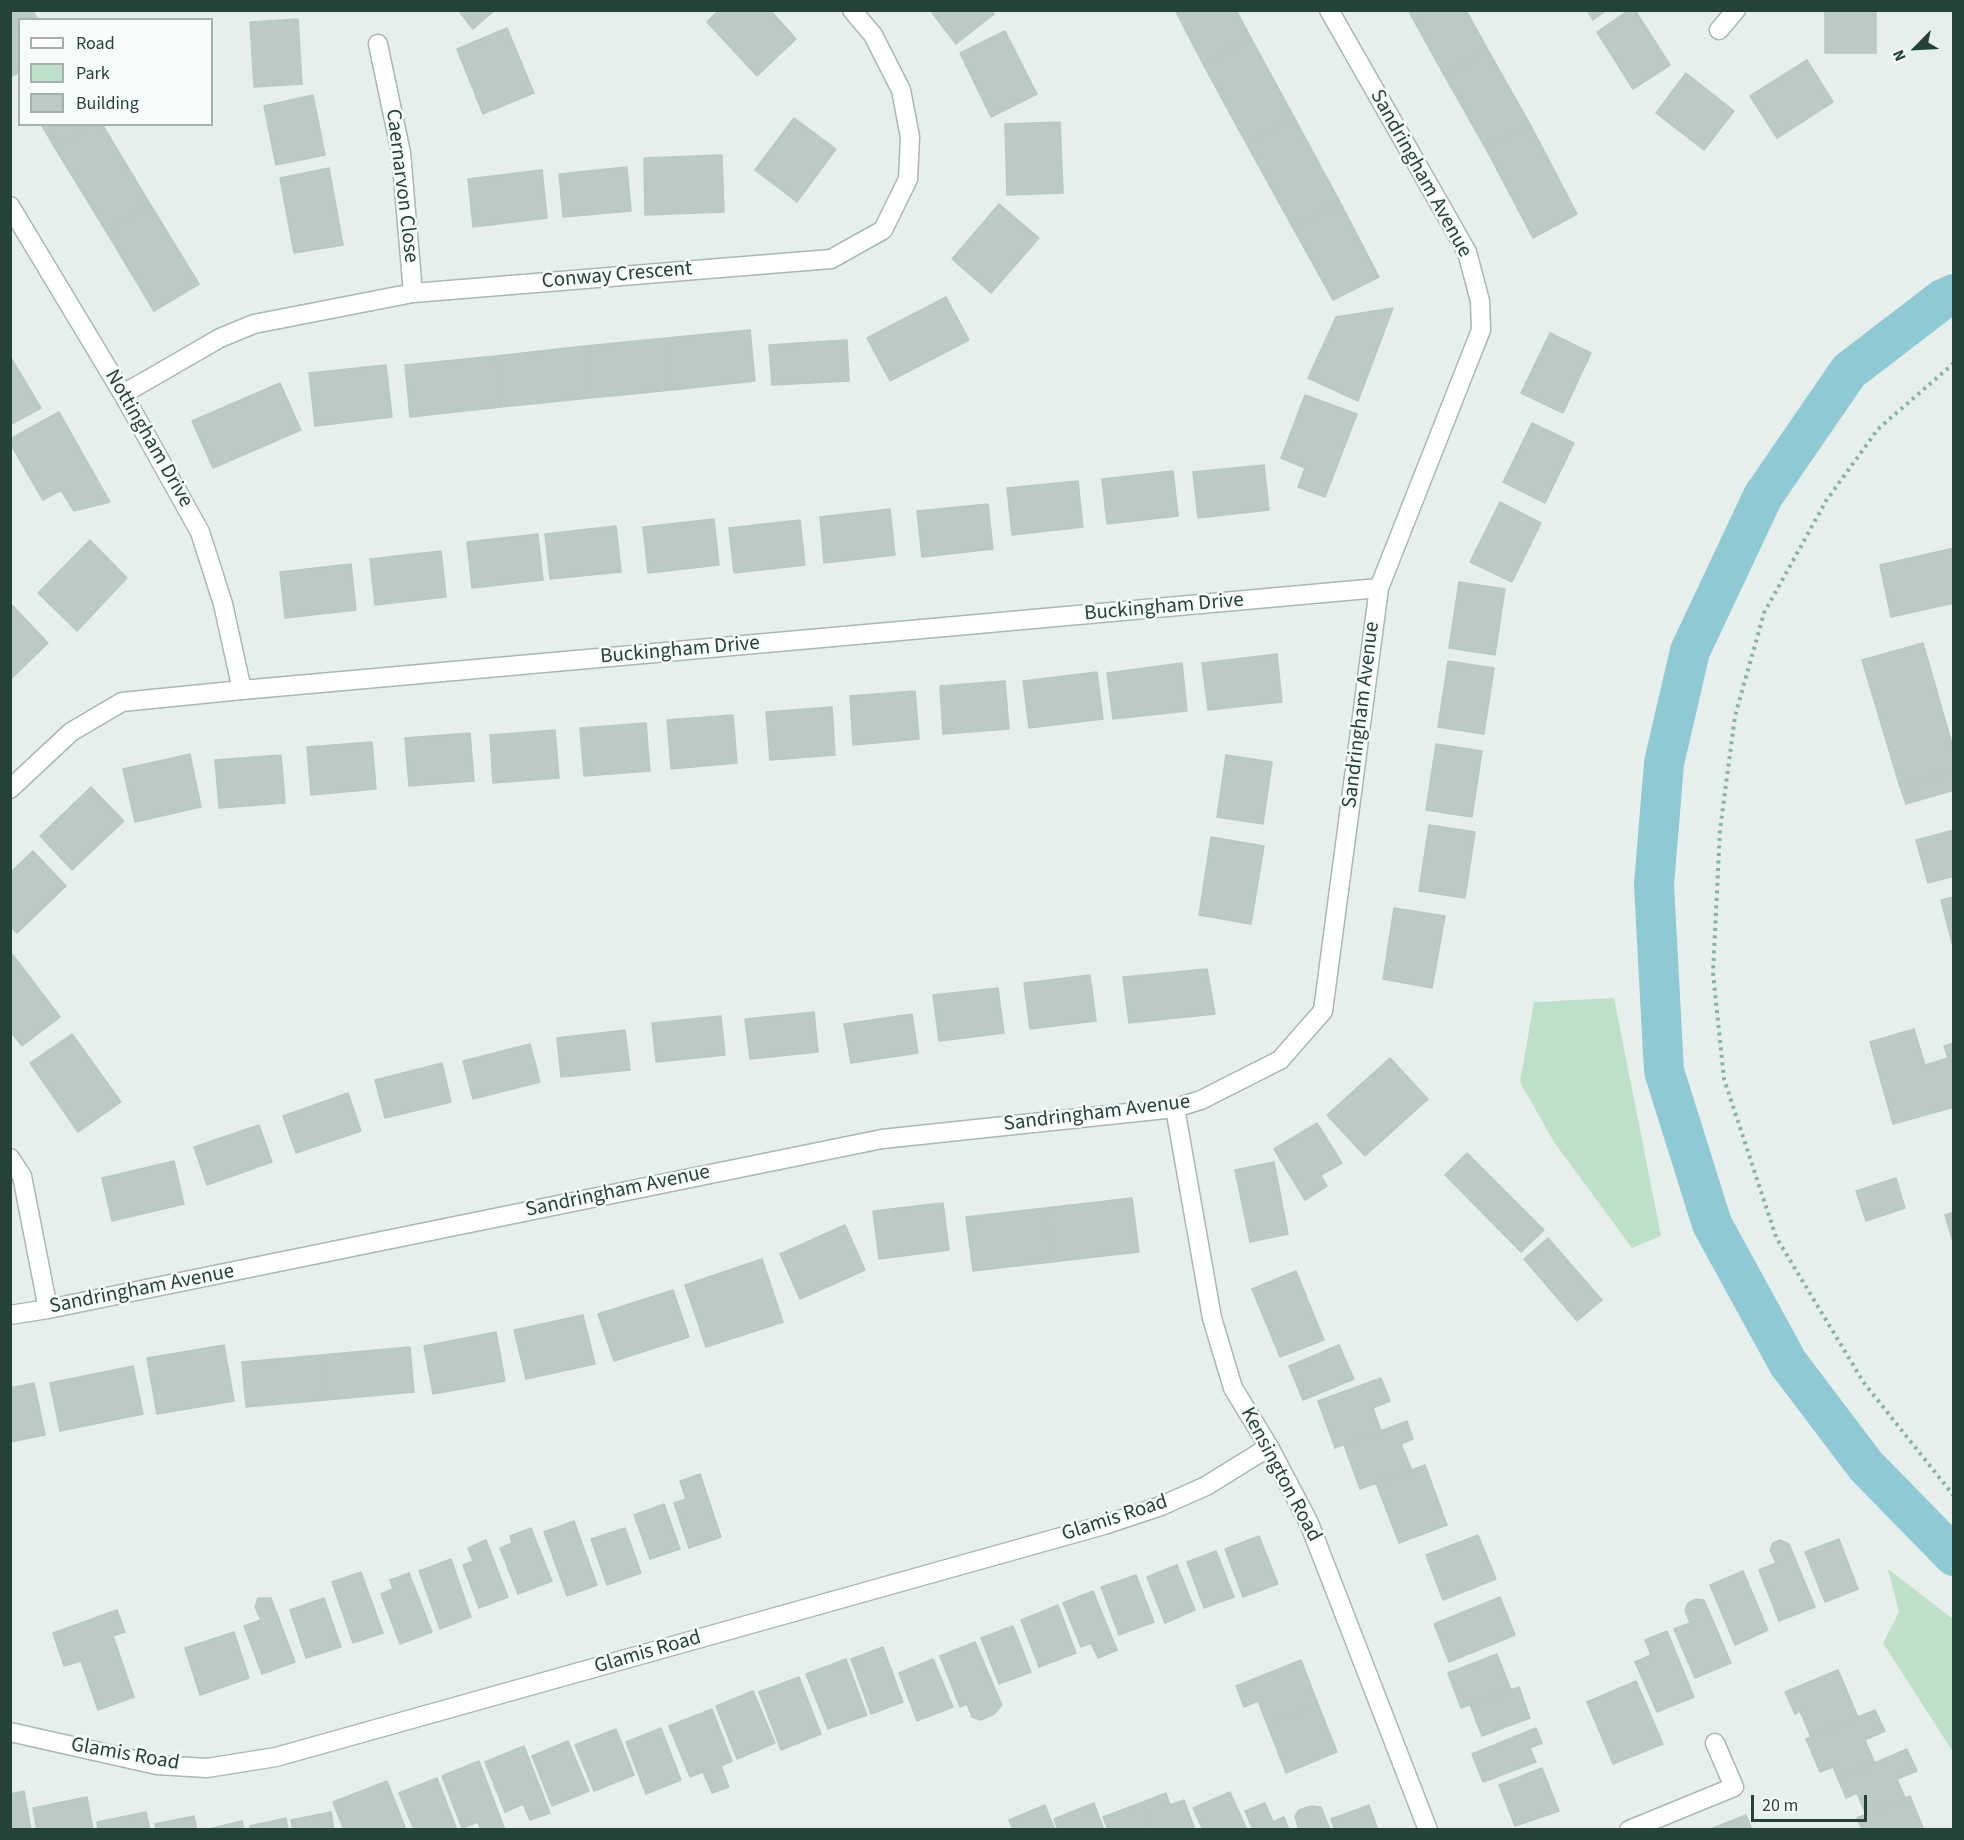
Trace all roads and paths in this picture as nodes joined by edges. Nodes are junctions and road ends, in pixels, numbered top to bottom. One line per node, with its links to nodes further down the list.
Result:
1 (852, 10): 7 (street, Conway Crescent)
2 (1329, 10): 10 (street, Sandringham Avenue)
3 (1736, 10): 4 (street)
4 (1719, 30)
5 (378, 44): 7 (street, Caernarvon Close)
6 (10, 206): 9 (street, Nottingham Drive)
7 (413, 293): 9 (street, Conway Crescent)
8 (1953, 363): 18 (path)
9 (123, 393): 11 (street, Nottingham Drive)
10 (1379, 588): 11 (street, Buckingham Drive); 13 (street, Sandringham Avenue)
11 (242, 690): 12 (street, Buckingham Drive)
12 (10, 789)
13 (1175, 1108): 15 (street, Sandringham Avenue); 17 (street, Kensington Road)
14 (10, 1158): 15 (street)
15 (48, 1309): 16 (street, Sandringham Avenue)
16 (10, 1315)
17 (1269, 1447): 19 (street, Glamis Road); 21 (street, Kensington Road)
18 (1953, 1496)
19 (10, 1732)
20 (1715, 1743): 22 (street)
21 (1428, 1830)
22 (1629, 1830)

